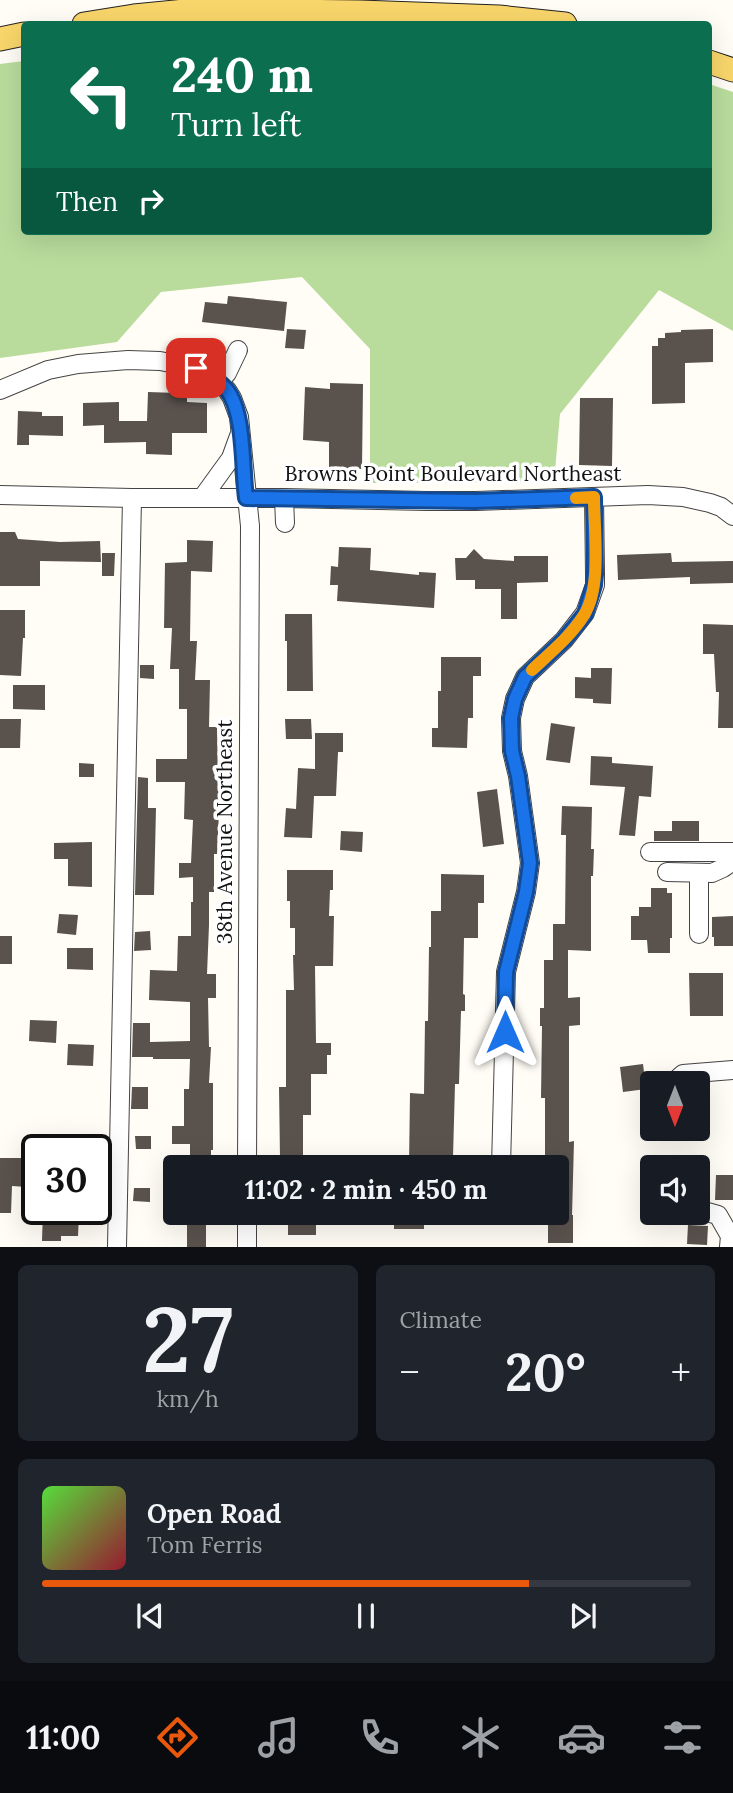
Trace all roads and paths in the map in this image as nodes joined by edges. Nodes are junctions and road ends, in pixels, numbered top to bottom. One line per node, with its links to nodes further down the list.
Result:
1 (103, 21): 2 (main road)
2 (537, 21)
3 (21, 35): 4 (main road)
4 (0, 39)
5 (712, 63): 6 (main road)
6 (733, 70)
7 (238, 350): 8 (street)
8 (219, 382): 9 (street); 10 (street, 38th Avenue Northeast)
9 (0, 390)
10 (240, 433): 14 (street); 15 (street, 38th Avenue Northeast)
11 (0, 495): 13 (street, Browns Point Boulevard Northeast)
12 (594, 497): 16 (street, Browns Point Boulevard Northeast); 17 (street, Browns Point Boulevard Northeast); 28 (street)
13 (132, 498): 14 (street, Browns Point Boulevard Northeast); 31 (street)
14 (202, 498): 15 (street, Browns Point Boulevard Northeast)
15 (246, 498): 16 (street, Browns Point Boulevard Northeast); 27 (street, 38th Avenue Northeast)
16 (284, 498): 18 (street)
17 (733, 516)
18 (285, 523)
19 (650, 852): 20 (street)
20 (733, 852)
21 (733, 861): 23 (street)
22 (667, 872): 23 (street)
23 (699, 873): 24 (street)
24 (699, 934)
25 (733, 1070): 26 (street)
26 (710, 1072)
27 (247, 1155)
28 (501, 1155)
29 (710, 1213): 33 (street)
30 (247, 1225): 32 (street)
31 (117, 1247)
32 (247, 1247)
33 (730, 1247)

